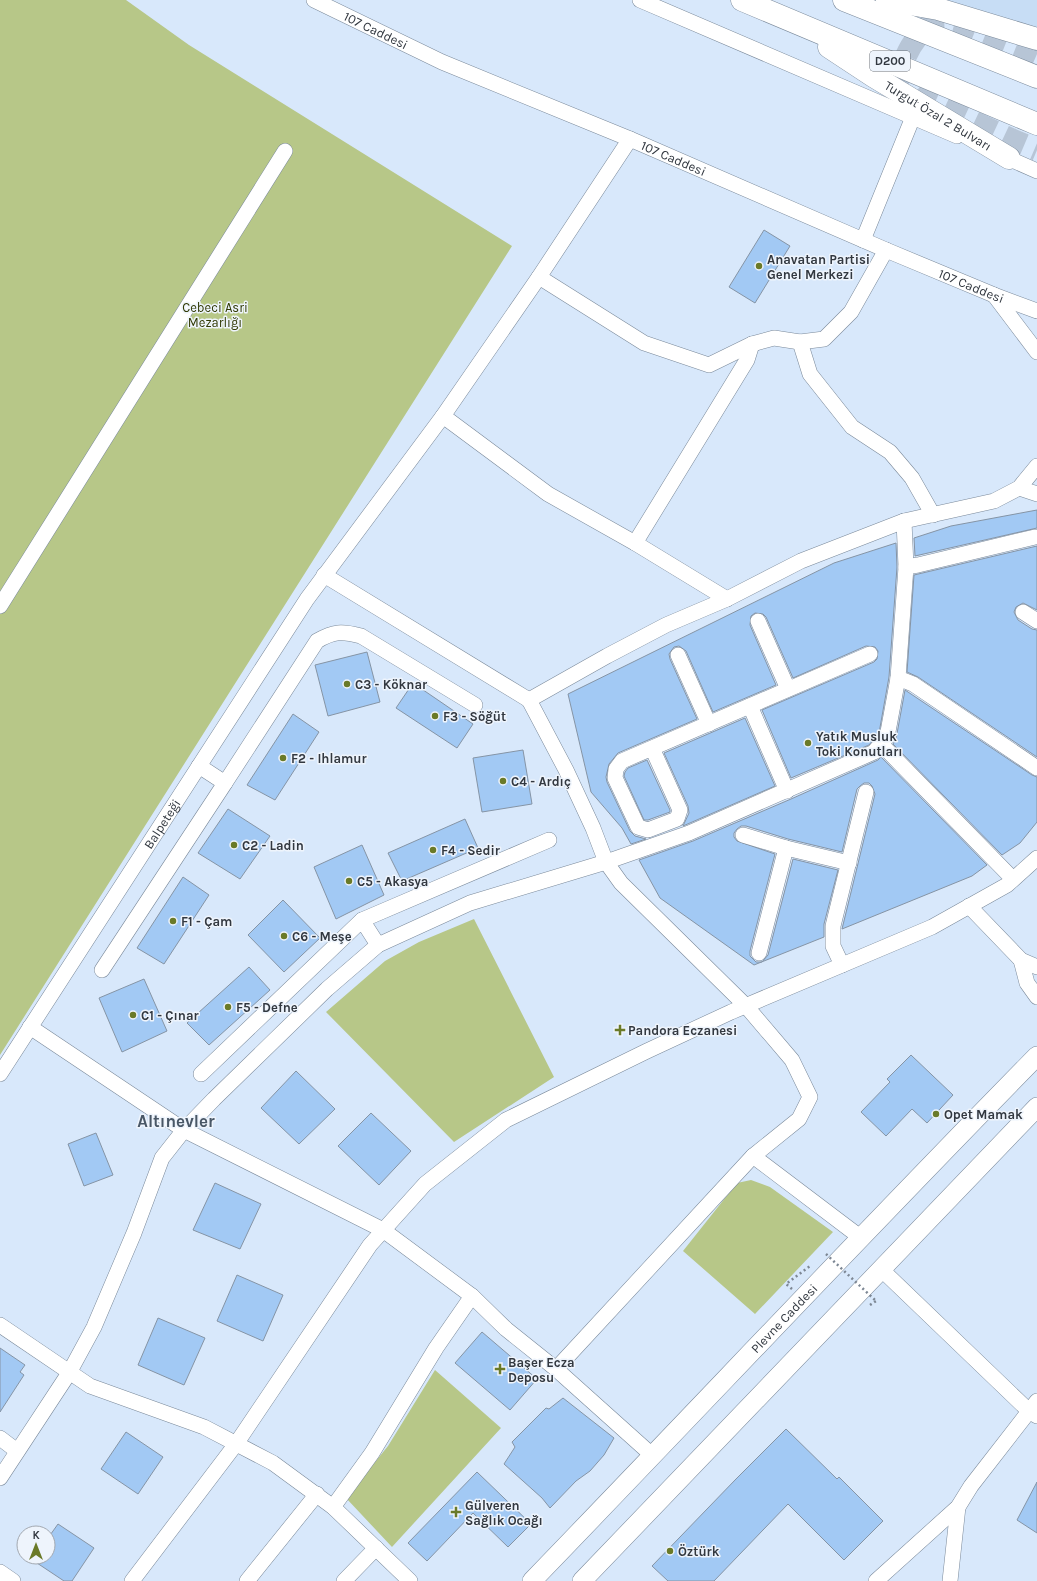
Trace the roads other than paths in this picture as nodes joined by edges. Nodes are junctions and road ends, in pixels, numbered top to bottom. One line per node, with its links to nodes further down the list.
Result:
1 (314, 0): 11 (street, 107 Caddesi)
2 (640, 0): 9 (street)
3 (742, 0): 6 (highway, Turgut Özal 2 Bulvarı / D200)
4 (844, 0): 8 (highway)
5 (887, 0): 7 (highway)
6 (788, 20): 10 (highway, Turgut Özal 2 Bulvarı / D200); 13 (highway, Turgut Özal 2 Bulvarı)
7 (1037, 39)
8 (1037, 77)
9 (913, 117): 13 (street); 15 (street)
10 (1037, 124)
11 (630, 139): 15 (street, 107 Caddesi); 17 (street, Balpeteği)
12 (284, 151): 34 (street)
13 (1009, 158): 14 (street)
14 (1037, 170)
15 (863, 240): 16 (street, 107 Caddesi)
16 (886, 250): 18 (street, 107 Caddesi); 20 (street)
17 (539, 277): 21 (street); 23 (street, Balpeteği)
18 (994, 295): 19 (street, 107 Caddesi); 22 (street)
19 (1037, 311)
20 (800, 342): 21 (street); 27 (street)
21 (752, 344): 30 (street)
22 (1037, 352)
23 (443, 416): 30 (street); 32 (street, Balpeteği)
24 (1037, 466): 25 (street)
25 (1019, 488): 26 (street); 27 (street)
26 (1037, 494)
27 (933, 515): 28 (street)
28 (904, 521): 31 (street); 33 (street)
29 (1034, 537): 31 (street)
30 (635, 543): 33 (street)
31 (906, 567): 40 (street)
32 (324, 575): 42 (street); 48 (street, Balpeteği)
33 (727, 599): 42 (street)
34 (0, 606)
35 (1023, 612): 37 (street)
36 (758, 621): 41 (street)
37 (1037, 621)
38 (678, 654): 45 (street)
39 (870, 654): 41 (street)
40 (898, 678): 46 (street); 49 (street)
41 (788, 689): 44 (street)
42 (529, 700): 57 (street)
43 (475, 705): 50 (street)
44 (750, 706): 45 (street); 51 (street)
45 (709, 724): 47 (street)
46 (881, 744): 51 (street); 59 (street)
47 (652, 748): 47 (street)
48 (199, 766): 50 (street); 70 (street, Balpeteği)
49 (1037, 768)
50 (225, 784): 67 (street)
51 (787, 791): 57 (street)
52 (866, 792): 58 (street)
53 (742, 835): 55 (street)
54 (549, 840): 61 (street)
55 (786, 848): 58 (street); 63 (street)
56 (1037, 858): 59 (street)
57 (606, 862): 62 (street); 69 (street)
58 (849, 864): 65 (street)
59 (1013, 879): 60 (street)
60 (969, 906): 64 (street); 65 (street)
61 (362, 920): 62 (street); 73 (street)
62 (378, 946): 75 (street)
63 (758, 953)
64 (1021, 960): 66 (street); 68 (street)
65 (842, 965): 69 (street)
66 (1037, 967)
67 (102, 970)
68 (1037, 997)
69 (746, 1006): 76 (street); 77 (street)
70 (30, 1027): 72 (street, Balpeteği); 75 (street)
71 (1037, 1056): 78 (main road, Plevne Caddesi)
72 (0, 1074)
73 (201, 1074)
74 (1037, 1107): 79 (main road)
75 (184, 1130): 77 (street); 83 (street)
76 (753, 1156): 78 (street); 82 (street)
77 (383, 1230): 80 (street); 86 (street)
78 (860, 1237): 88 (main road, Plevne Caddesi)
79 (881, 1269): 84 (street); 101 (main road)
80 (472, 1296): 82 (street); 91 (street)
81 (0, 1325): 83 (street)
82 (556, 1369): 88 (street)
83 (69, 1373): 86 (street); 87 (street)
84 (1035, 1410): 92 (street)
85 (0, 1438): 87 (street)
86 (236, 1444): 90 (street); 96 (street)
87 (17, 1451): 89 (street)
88 (653, 1456): 100 (main road, Plevne Caddesi)
89 (0, 1478)
90 (316, 1494): 91 (street); 97 (street)
91 (333, 1507): 93 (street)
92 (958, 1507): 102 (street); 103 (street)
93 (376, 1548): 98 (street); 99 (street)
94 (0, 1572): 95 (street)
95 (13, 1581)
96 (132, 1581)
97 (247, 1581)
98 (344, 1581)
99 (410, 1581)
100 (532, 1581)
101 (582, 1581)
102 (876, 1581)
103 (950, 1581)

